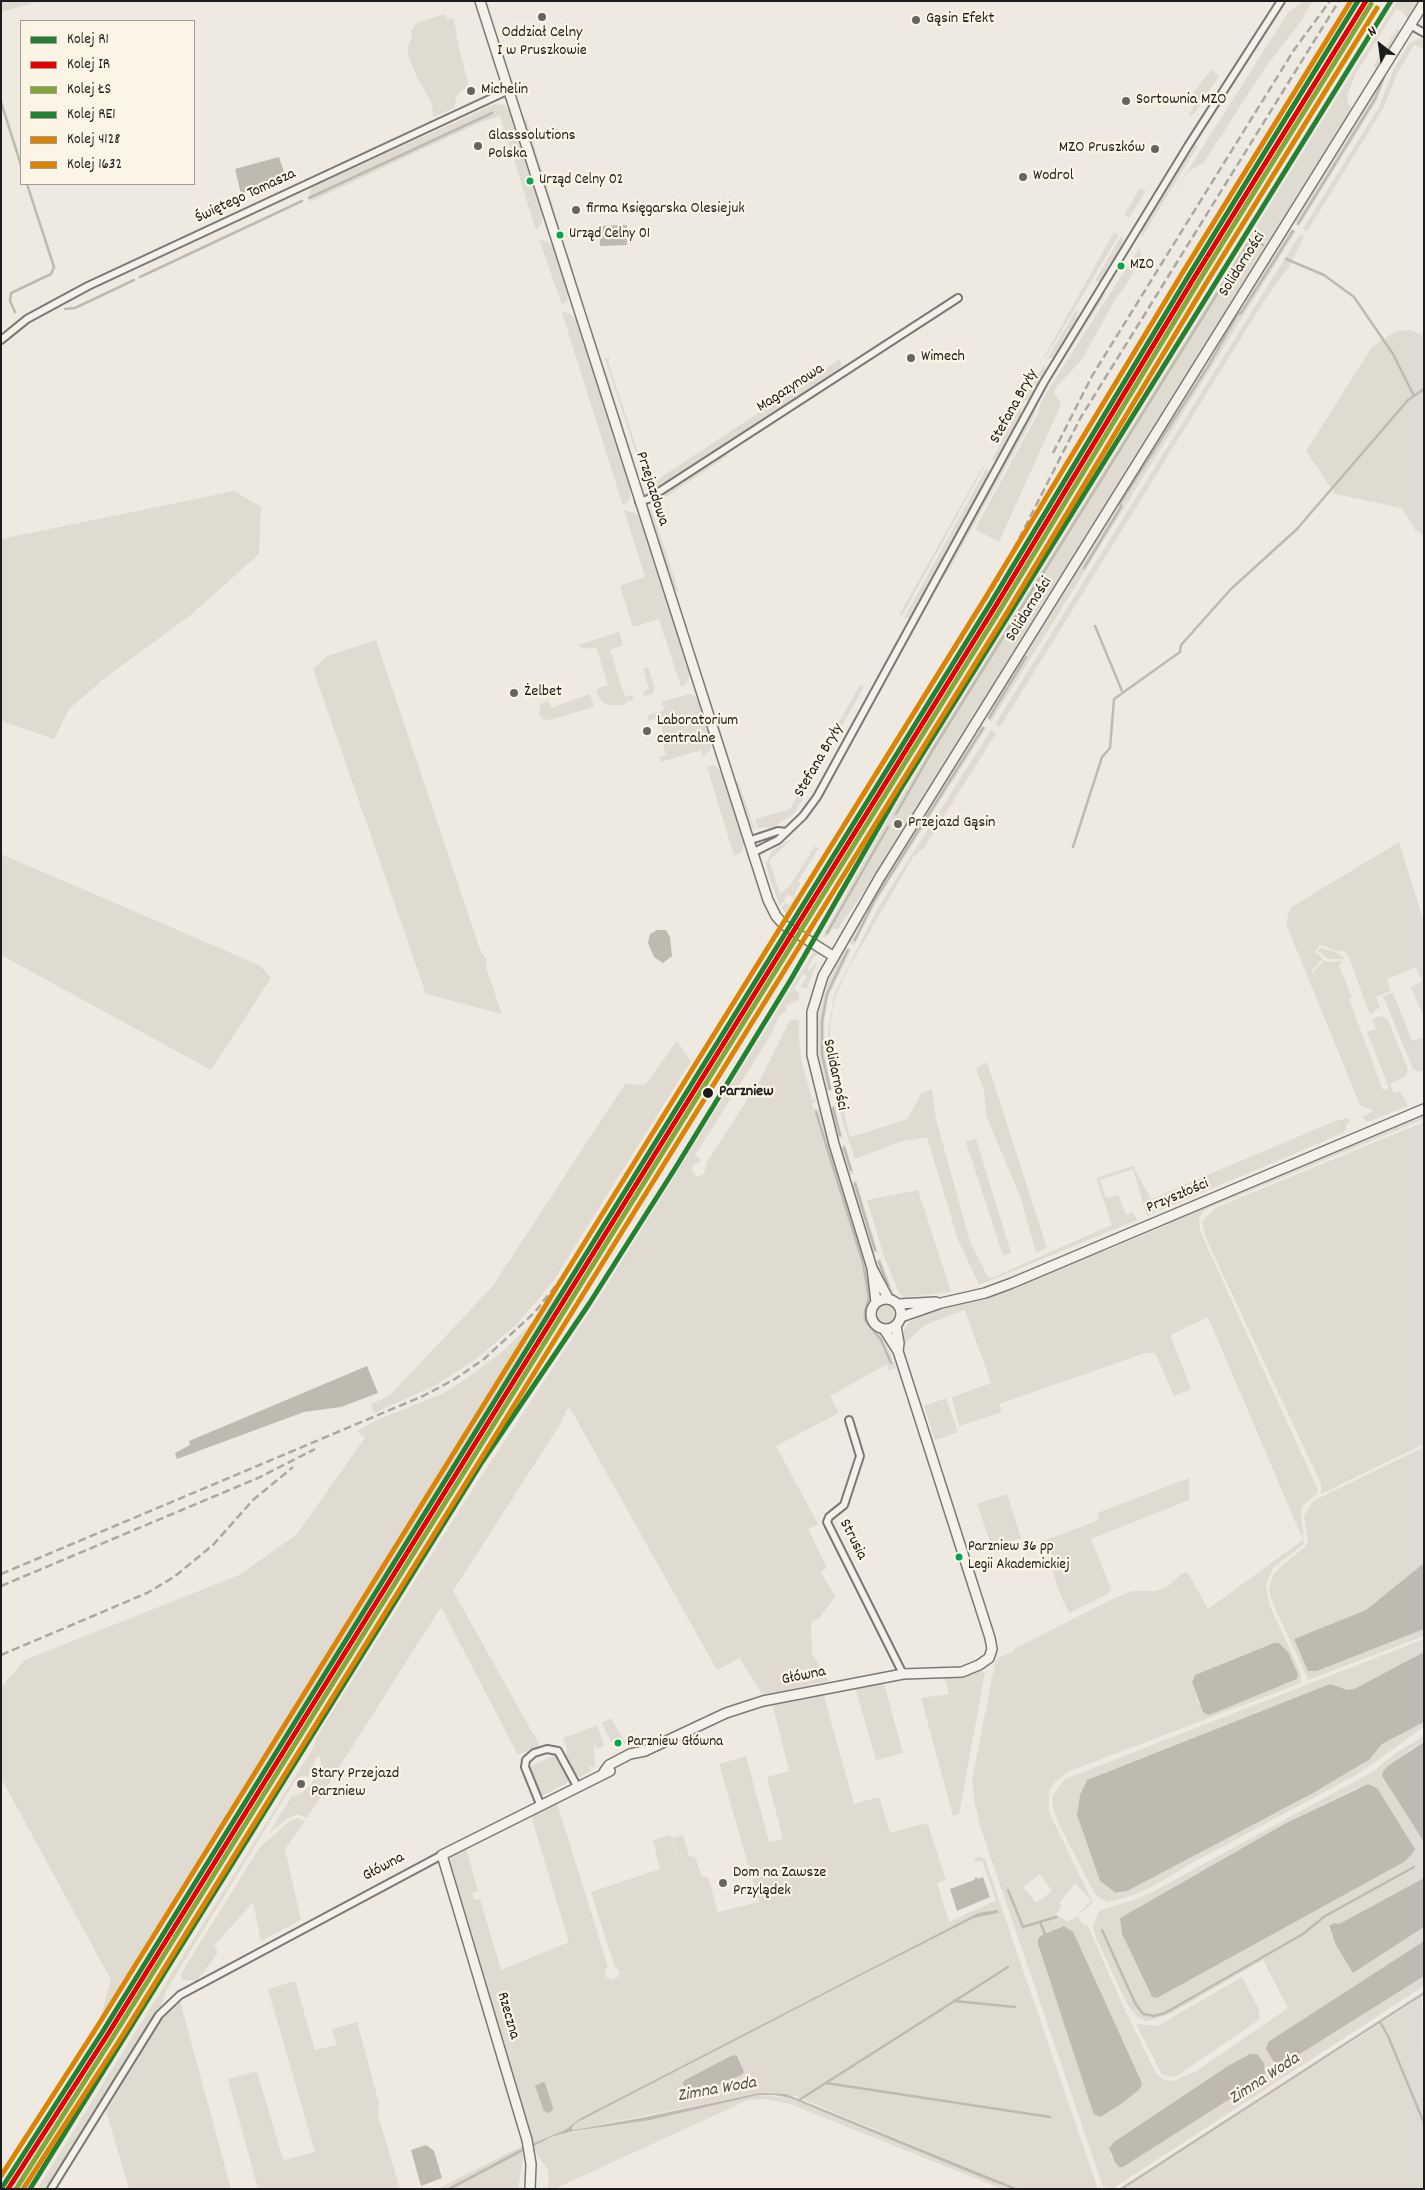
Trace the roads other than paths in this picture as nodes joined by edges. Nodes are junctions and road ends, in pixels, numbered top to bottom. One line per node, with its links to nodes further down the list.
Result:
1 (480, 1): 6 (street, Przejazdowa)
2 (1281, 1): 10 (street, Stefana Bryły)
3 (1424, 3): 4 (street, Solidarności)
4 (1410, 25): 5 (street); 13 (street, Solidarności)
5 (1424, 33)
6 (509, 90): 8 (street, Świętego Tomasza); 9 (street, Przejazdowa)
7 (958, 298): 9 (street, Magazynowa)
8 (1, 340)
9 (639, 502): 11 (street, Przejazdowa)
10 (786, 832): 11 (street); 12 (street, Stefana Bryły)
11 (748, 841): 12 (street, Przejazdowa)
12 (752, 853): 13 (street, Przejazdowa)
13 (833, 956): 15 (street, Solidarności)
14 (1424, 1109): 18 (street, Przyszłości)
15 (872, 1268): 16 (street, Solidarności); 17 (street, Solidarności)
16 (888, 1298): 17 (street); 19 (street)
17 (876, 1302): 22 (street)
18 (941, 1303): 19 (street, Przyszłości); 20 (street, Przyszłości)
19 (898, 1304): 20 (street)
20 (901, 1317): 21 (street)
21 (896, 1326): 22 (street); 23 (street)
22 (884, 1329): 23 (street)
23 (898, 1351): 25 (street, Główna)
24 (849, 1420): 25 (street, Strusia)
25 (903, 1674): 26 (street, Główna)
26 (577, 1786): 27 (street, Główna); 27 (street)
27 (540, 1804): 28 (street, Główna)
28 (442, 1854): 29 (street, Główna); 30 (street, Rzeczna)
29 (51, 2189)
30 (530, 2189)

